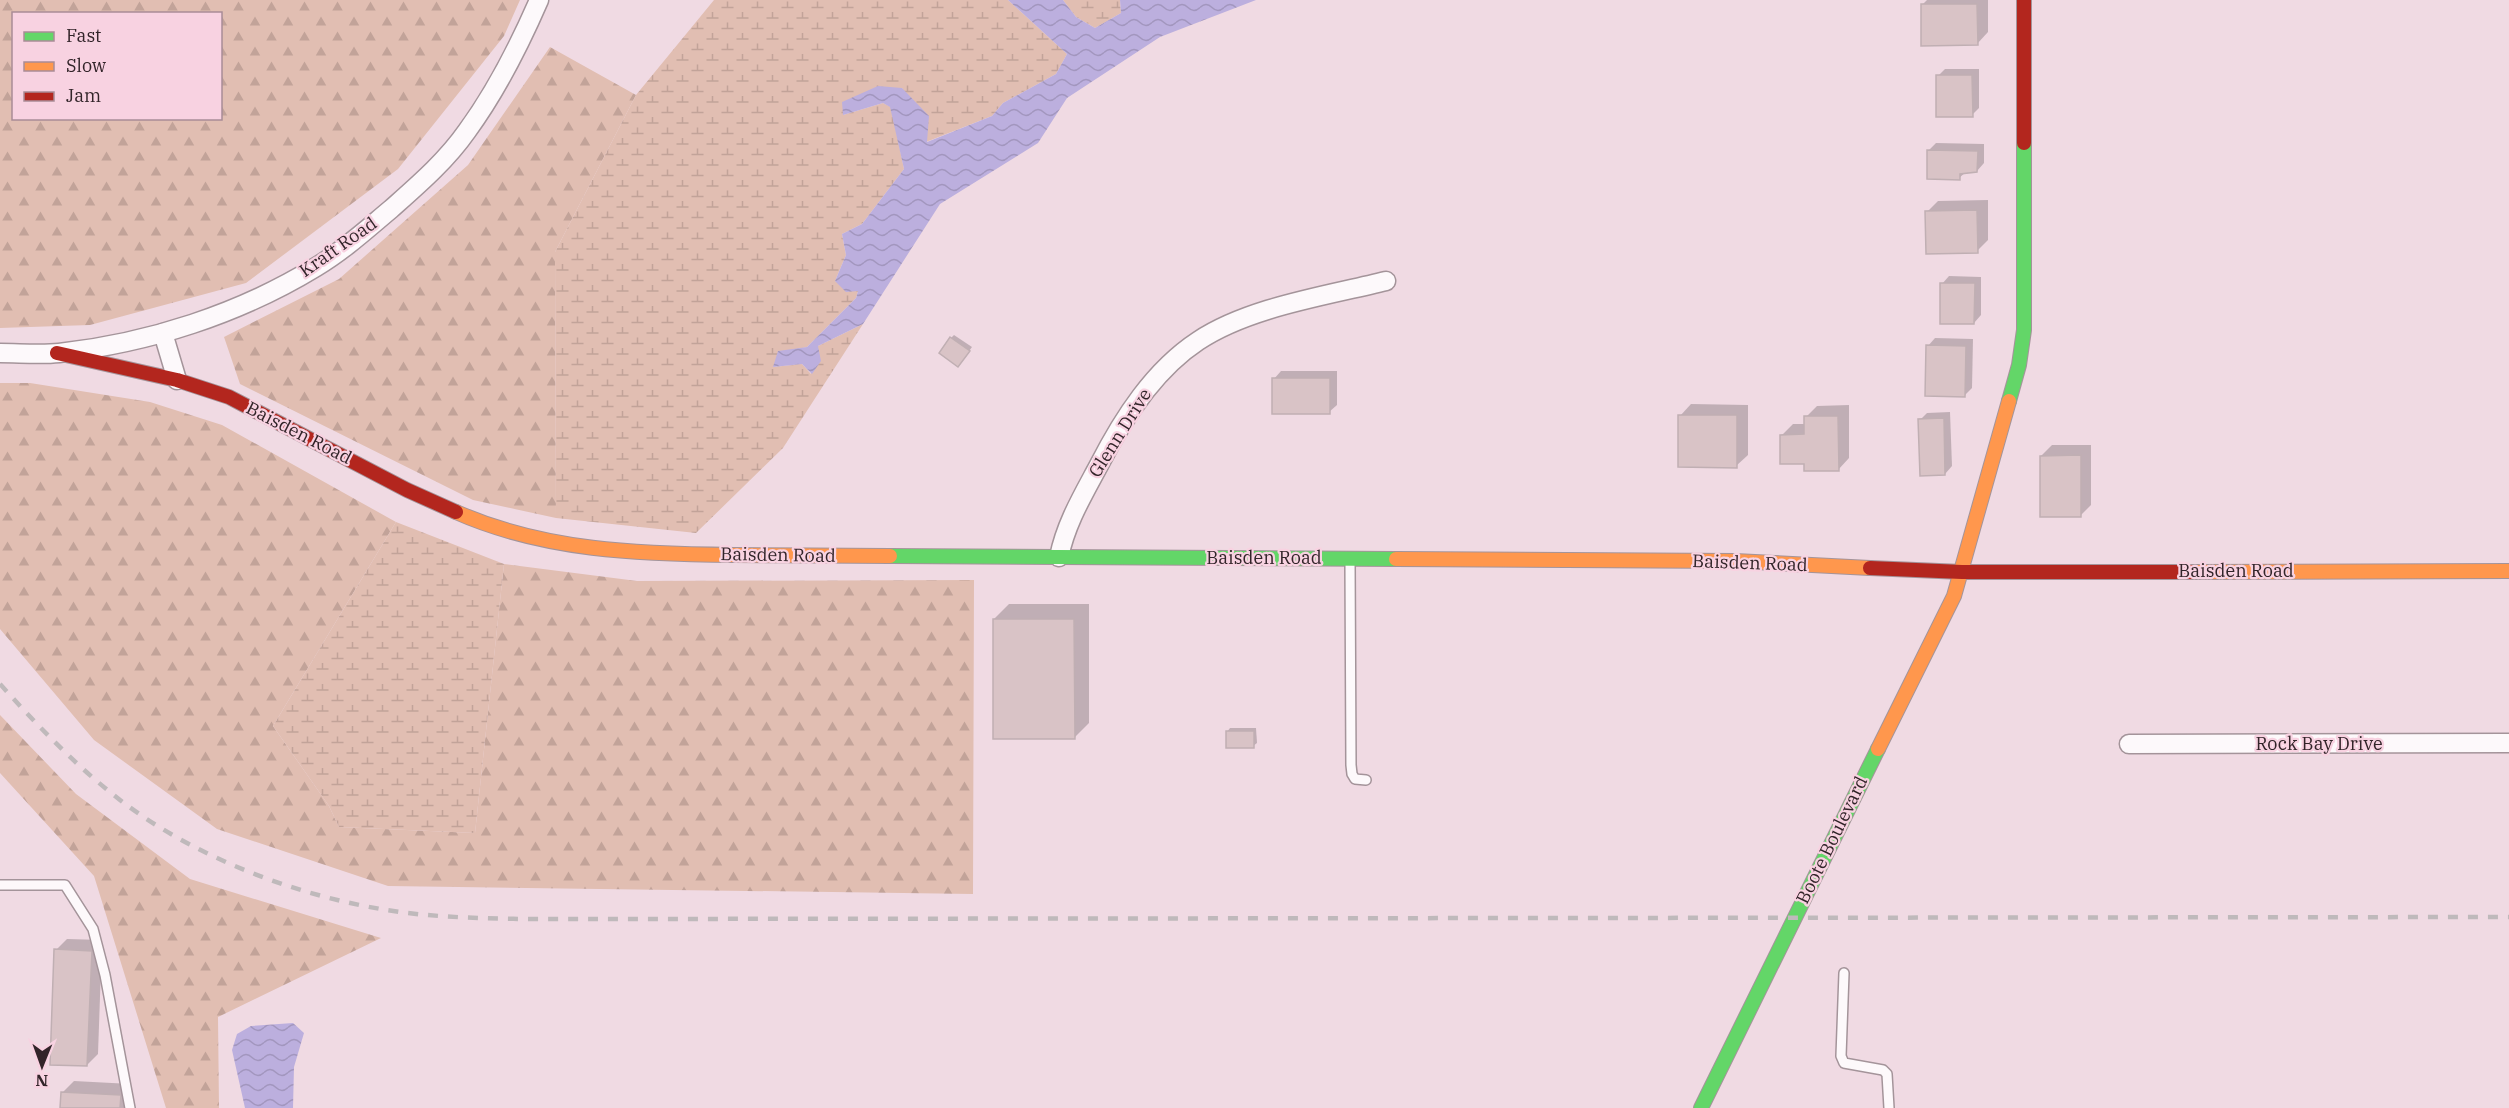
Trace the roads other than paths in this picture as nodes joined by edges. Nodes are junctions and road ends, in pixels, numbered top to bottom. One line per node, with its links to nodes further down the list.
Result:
1 (539, 0): 4 (street, Kraft Road)
2 (2024, 0): 11 (street, Boote Boulevard)
3 (1386, 281): 8 (street, Glenn Drive)
4 (162, 333): 6 (street, Kraft Road); 7 (street)
5 (0, 353): 6 (street, Kraft Road)
6 (57, 353): 7 (street, Baisden Road)
7 (177, 380): 8 (street, Baisden Road)
8 (1059, 556): 9 (street, Baisden Road)
9 (1350, 558): 11 (street, Baisden Road); 14 (lane)
10 (2509, 571): 11 (street, Baisden Road)
11 (1962, 572): 18 (street, Boote Boulevard)
12 (2509, 743): 13 (street, Rock Bay Drive)
13 (2129, 744)
14 (1366, 780)
15 (0, 885): 17 (lane)
16 (1844, 973): 19 (lane)
17 (130, 1108)
18 (1701, 1108)
19 (1889, 1108)

